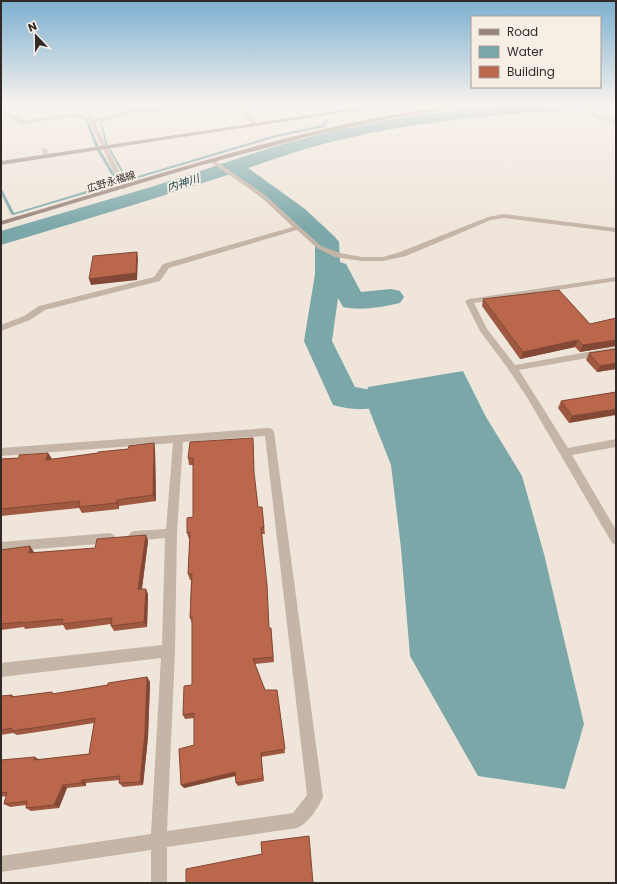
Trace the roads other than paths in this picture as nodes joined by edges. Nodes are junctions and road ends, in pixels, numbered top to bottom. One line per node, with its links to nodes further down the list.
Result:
1 (103, 145): 4 (street)
2 (122, 145): 4 (main road)
3 (271, 145): 7 (main road, 広野永福線)
4 (104, 148): 6 (main road); 9 (street)
5 (44, 149): 6 (street)
6 (46, 156): 8 (main road)
7 (213, 162): 9 (main road, 広野永福線); 11 (street)
8 (1, 163)
9 (124, 187): 10 (main road, 広野永福線)
10 (1, 223)
11 (298, 228): 12 (street); 14 (street)
12 (616, 230)
13 (616, 279): 16 (street)
14 (1, 328)
15 (616, 350): 16 (street)
16 (513, 368): 20 (street)
17 (178, 439): 19 (street); 21 (street); 26 (street)
18 (616, 443): 20 (street)
19 (1, 452)
20 (566, 452): 22 (street)
21 (171, 533): 23 (street); 24 (street)
22 (616, 540)
23 (1, 547)
24 (168, 650): 25 (street); 26 (street)
25 (1, 670)
26 (160, 841): 27 (street); 28 (street)
27 (1, 864)
28 (159, 883)

